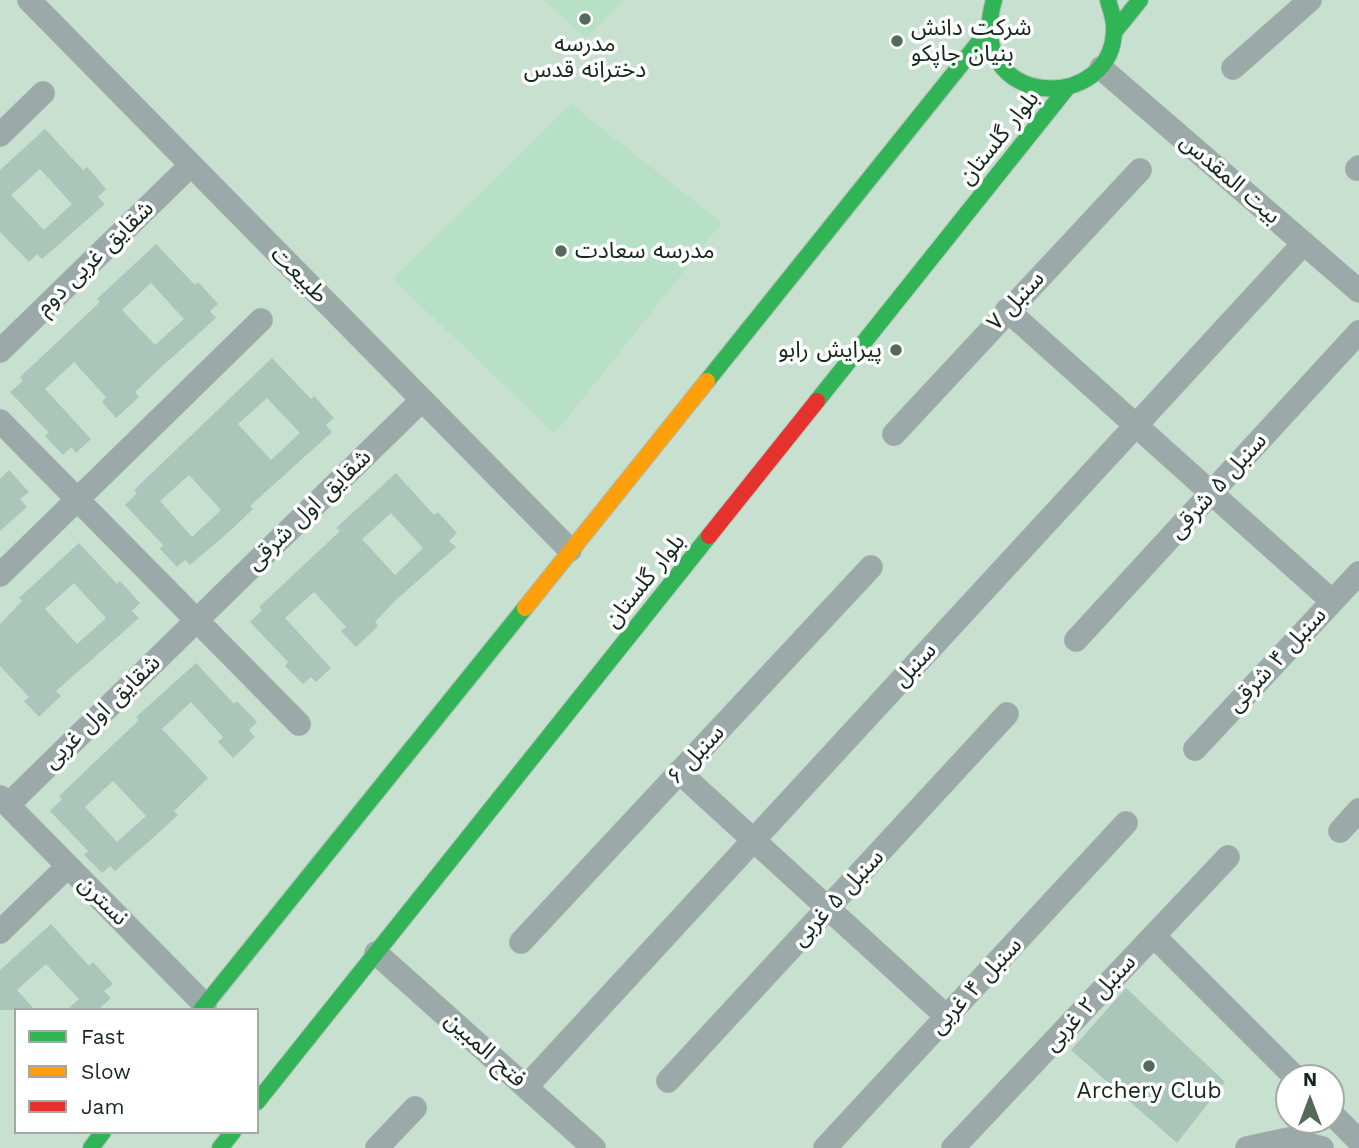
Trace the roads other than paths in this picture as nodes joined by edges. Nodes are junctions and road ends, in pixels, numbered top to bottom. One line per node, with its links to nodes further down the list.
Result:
1 (29, 0): 12 (street, طبیعت)
2 (1108, 0): 6 (main road)
3 (1140, 0): 6 (main road)
4 (1310, 0): 8 (street)
5 (988, 14): 9 (main road); 26 (main road)
6 (1115, 31): 7 (main road)
7 (1101, 68): 9 (main road, بلوار گلستان); 14 (street, بیت المقدس)
8 (1233, 68)
9 (1068, 89): 48 (main road, بلوار گلستان)
10 (43, 93): 11 (street)
11 (0, 135)
12 (191, 165): 19 (street, شقایق غربی دوم); 20 (street, طبیعت)
13 (1139, 170): 16 (street, سنبل ۷)
14 (1304, 243): 15 (street, بیت المقدس); 22 (street, سنبل)
15 (1359, 291)
16 (1007, 310): 22 (street); 23 (street, سنبل ۷)
17 (261, 320): 25 (street)
18 (1359, 332): 24 (street, سنبل ۵ شرقی)
19 (0, 351)
20 (422, 400): 26 (street, طبیعت); 31 (street, شقایق اول شرقی)
21 (0, 421): 25 (street)
22 (1136, 425): 24 (street); 41 (street, سنبل)
23 (894, 434)
24 (1212, 493): 30 (street); 32 (street, سنبل ۵ شرقی)
25 (78, 499): 29 (street); 31 (street)
26 (570, 550): 49 (main road)
27 (871, 567): 36 (street, سنبل ۶)
28 (1359, 573): 30 (street, سنبل ۴ شرقی)
29 (0, 575)
30 (1332, 601): 35 (street, سنبل ۴ شرقی)
31 (197, 620): 34 (street); 37 (street, شقایق اول غربی)
32 (1076, 640)
33 (1007, 714): 44 (street, سنبل ۵ غربی)
34 (299, 724)
35 (1195, 749)
36 (679, 772): 41 (street); 47 (street, سنبل ۶)
37 (4, 801): 43 (street, نسترن)
38 (1359, 810): 40 (street)
39 (1126, 823): 50 (street, سنبل ۴ غربی)
40 (1339, 831)
41 (753, 840): 44 (street); 53 (street, سنبل)
42 (1228, 857): 46 (street, سنبل ۲ غربی)
43 (68, 866): 45 (street); 49 (street, نسترن)
44 (828, 908): 50 (street); 52 (street, سنبل ۵ غربی)
45 (0, 932)
46 (1154, 936): 51 (street); 63 (street, سنبل ۲ غربی)
47 (521, 942)
48 (376, 953): 53 (street, فتح المبین); 54 (main road, بلوار گلستان)
49 (203, 1007)
50 (947, 1017): 62 (street, سنبل ۴ غربی)
51 (1282, 1064)
52 (668, 1081)
53 (526, 1087): 61 (street, فتح المبین)
54 (259, 1099)
55 (415, 1108): 60 (street)
56 (1345, 1127): 58 (street)
57 (231, 1134): 59 (main road)
58 (1359, 1141)
59 (220, 1148)
60 (377, 1148)
61 (594, 1148)
62 (825, 1148)
63 (953, 1148)
64 (1247, 1148): 65 (street)
65 (1322, 1148)

